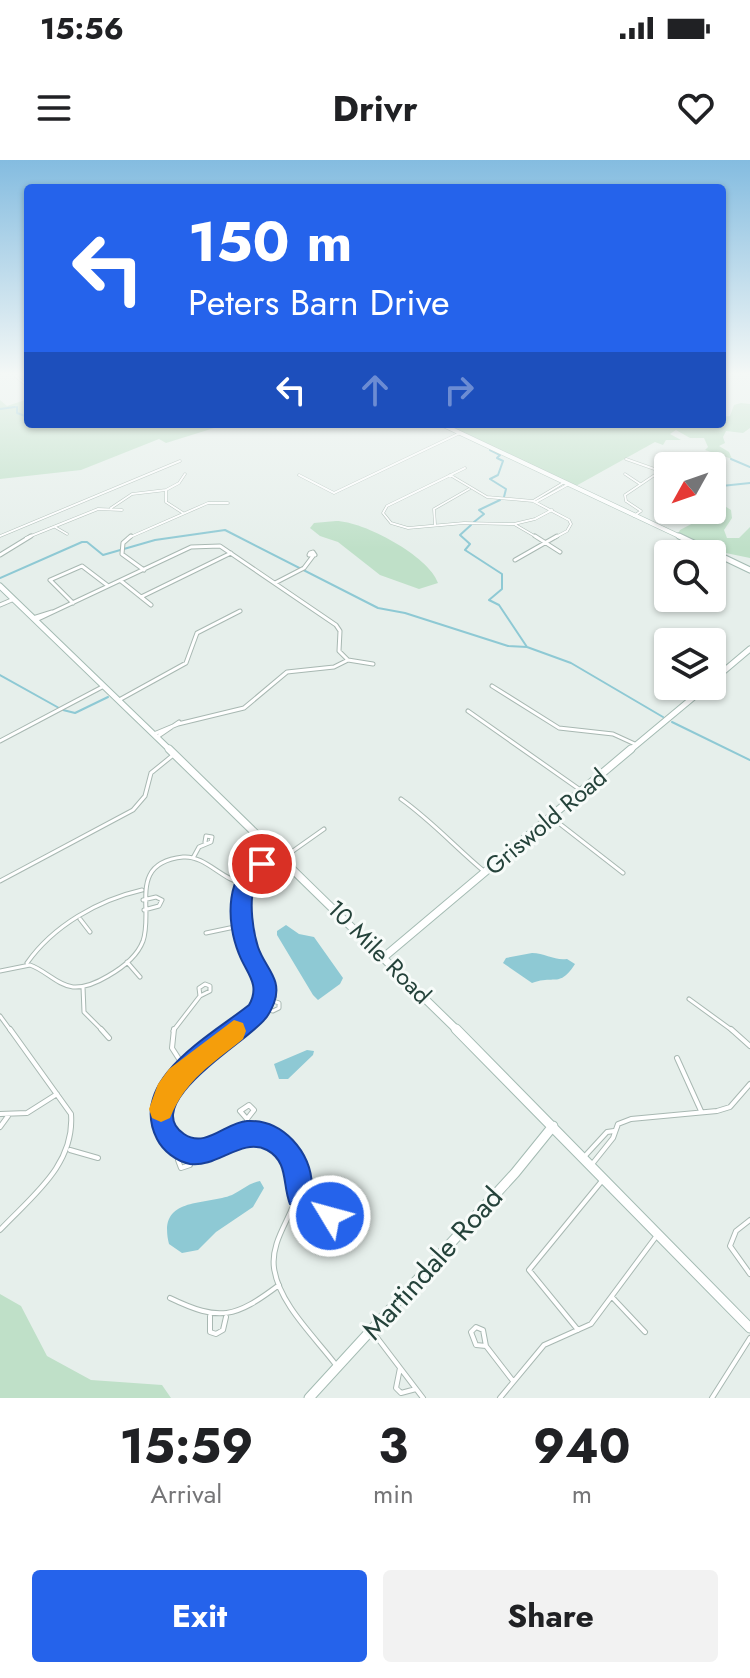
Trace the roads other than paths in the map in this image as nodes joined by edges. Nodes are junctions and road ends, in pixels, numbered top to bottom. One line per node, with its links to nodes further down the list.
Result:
1 (460, 433): 9 (street); 11 (street)
2 (626, 459): 5 (street)
3 (180, 461): 26 (street)
4 (465, 468): 7 (street)
5 (654, 469)
6 (185, 474): 14 (street)
7 (449, 474): 13 (street); 22 (street)
8 (625, 474): 12 (street)
9 (299, 475)
10 (654, 475): 12 (street)
11 (565, 484): 15 (street); 21 (street)
12 (640, 484): 21 (street)
13 (470, 489): 15 (street); 22 (street)
14 (166, 490): 17 (street); 20 (street)
15 (535, 501): 19 (street)
16 (228, 503): 20 (street)
17 (111, 508): 18 (street); 24 (street)
18 (122, 510)
19 (552, 510): 23 (street); 27 (street)
20 (183, 514): 33 (street)
21 (634, 516): 34 (street)
22 (435, 524): 23 (street)
23 (514, 524): 27 (street)
24 (55, 527): 25 (street); 30 (street)
25 (67, 534)
26 (0, 536)
27 (546, 544): 28 (street); 32 (street)
28 (560, 552)
29 (232, 553): 33 (street); 36 (street); 39 (street)
30 (0, 555)
31 (313, 556): 36 (street)
32 (515, 560)
33 (144, 570): 35 (street)
34 (750, 570)
35 (121, 581): 38 (street); 39 (street)
36 (275, 583): 47 (street)
37 (0, 586): 40 (street, 10 Mile Road)
38 (109, 586): 41 (street); 41 (street)
39 (141, 597): 43 (street)
40 (13, 598): 42 (street); 45 (street, 10 Mile Road)
41 (73, 603): 45 (street)
42 (0, 604)
43 (151, 605)
44 (240, 611): 52 (street)
45 (34, 619): 50 (street, 10 Mile Road)
46 (750, 649): 49 (street)
47 (348, 660): 48 (street); 55 (street)
48 (373, 664)
49 (726, 669)
50 (104, 686): 52 (street, 10 Mile Road); 56 (street)
51 (492, 686): 57 (street)
52 (119, 700): 55 (street, 10 Mile Road)
53 (690, 700): 57 (street, Griswold Road)
54 (468, 711): 59 (street)
55 (155, 735): 58 (street, 10 Mile Road)
56 (0, 741)
57 (637, 745): 59 (street, Griswold Road)
58 (175, 754): 64 (street, 10 Mile Road); 68 (street)
59 (582, 791): 61 (street, Griswold Road)
60 (401, 799): 66 (street)
61 (551, 817): 66 (street, Griswold Road); 67 (street)
62 (324, 829): 64 (street)
63 (205, 842): 65 (street)
64 (279, 854): 69 (street); 77 (street, 10 Mile Road)
65 (193, 858): 69 (street); 70 (street)
66 (485, 872): 77 (street, Griswold Road)
67 (623, 873)
68 (0, 881)
69 (244, 882): 74 (street)
70 (142, 890): 71 (street); 73 (street)
71 (143, 900): 72 (street); 72 (street)
72 (144, 910): 78 (street)
73 (80, 919): 75 (street); 79 (street)
74 (244, 925): 76 (street); 84 (street)
75 (90, 932)
76 (206, 933)
77 (384, 957): 98 (street, 10 Mile Road)
78 (127, 962): 81 (street); 82 (street)
79 (27, 963): 80 (street); 82 (street)
80 (0, 971)
81 (140, 977)
82 (83, 987): 88 (street)
83 (200, 996): 91 (street)
84 (264, 998): 86 (street); 86 (street)
85 (689, 999): 89 (street)
86 (261, 1008): 91 (street)
87 (0, 1016): 93 (street)
88 (109, 1038)
89 (750, 1046)
90 (677, 1058): 94 (street)
91 (186, 1070): 102 (street)
92 (750, 1084): 94 (street)
93 (57, 1094): 96 (street); 103 (street)
94 (701, 1111): 100 (street)
95 (0, 1114): 96 (street)
96 (8, 1116): 99 (street)
97 (247, 1119): 101 (street)
98 (553, 1126): 105 (street, 10 Mile Road); 121 (street, Martindale Road)
99 (0, 1127)
100 (614, 1131): 105 (street); 107 (street)
101 (248, 1133): 104 (street); 109 (street)
102 (183, 1149): 104 (street); 104 (street)
103 (70, 1150): 106 (street); 112 (street)
104 (195, 1152)
105 (584, 1157): 107 (street, 10 Mile Road)
106 (98, 1158)
107 (592, 1165): 108 (street, 10 Mile Road)
108 (604, 1178): 113 (street, 10 Mile Road); 122 (street)
109 (299, 1195): 111 (street); 115 (street)
110 (750, 1220): 114 (street)
111 (335, 1222)
112 (0, 1230)
113 (658, 1234): 116 (street); 120 (street, 10 Mile Road)
114 (750, 1274)
115 (279, 1285): 119 (street); 126 (street)
116 (612, 1297): 122 (street); 123 (street)
117 (170, 1298): 118 (street)
118 (210, 1316): 119 (street); 119 (street)
119 (226, 1316)
120 (749, 1325)
121 (371, 1329): 126 (street, Martindale Road); 127 (street)
122 (578, 1330): 128 (street)
123 (645, 1332)
124 (750, 1338): 133 (street)
125 (486, 1346): 128 (street)
126 (337, 1367): 130 (street, Martindale Road)
127 (400, 1368): 129 (street); 129 (street)
128 (513, 1381): 132 (street)
129 (416, 1389): 131 (street)
130 (309, 1398)
131 (423, 1398)
132 (500, 1398)
133 (712, 1398)

